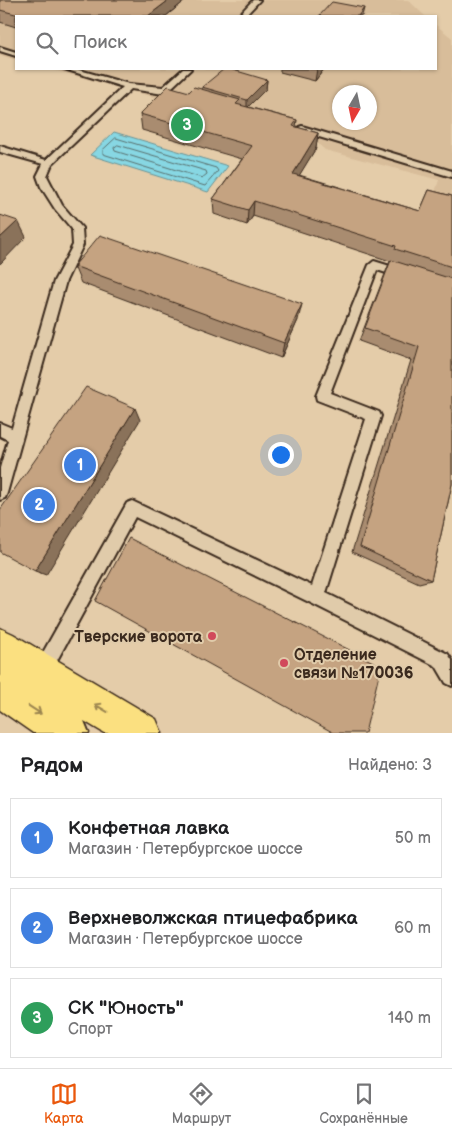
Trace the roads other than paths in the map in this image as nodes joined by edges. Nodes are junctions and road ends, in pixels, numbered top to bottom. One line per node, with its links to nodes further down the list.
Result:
1 (258, 0): 2 (lane)
2 (242, 15)
3 (0, 49): 4 (lane)
4 (15, 54)
5 (72, 70): 7 (lane)
6 (186, 70): 8 (lane)
7 (129, 86): 8 (lane); 12 (lane)
8 (165, 90): 9 (lane)
9 (193, 98)
10 (289, 125): 13 (lane)
11 (0, 149): 12 (lane)
12 (48, 163): 16 (lane)
13 (452, 174)
14 (417, 279): 18 (lane)
15 (0, 430): 16 (lane)
16 (15, 437): 17 (lane)
17 (0, 494)
18 (317, 597): 20 (lane); 21 (lane)
19 (0, 647): 20 (main road)
20 (42, 672): 24 (main road, one-way to 20)
21 (452, 677)
22 (0, 687): 23 (main road, one-way to 23)
23 (69, 733)
24 (142, 733)

